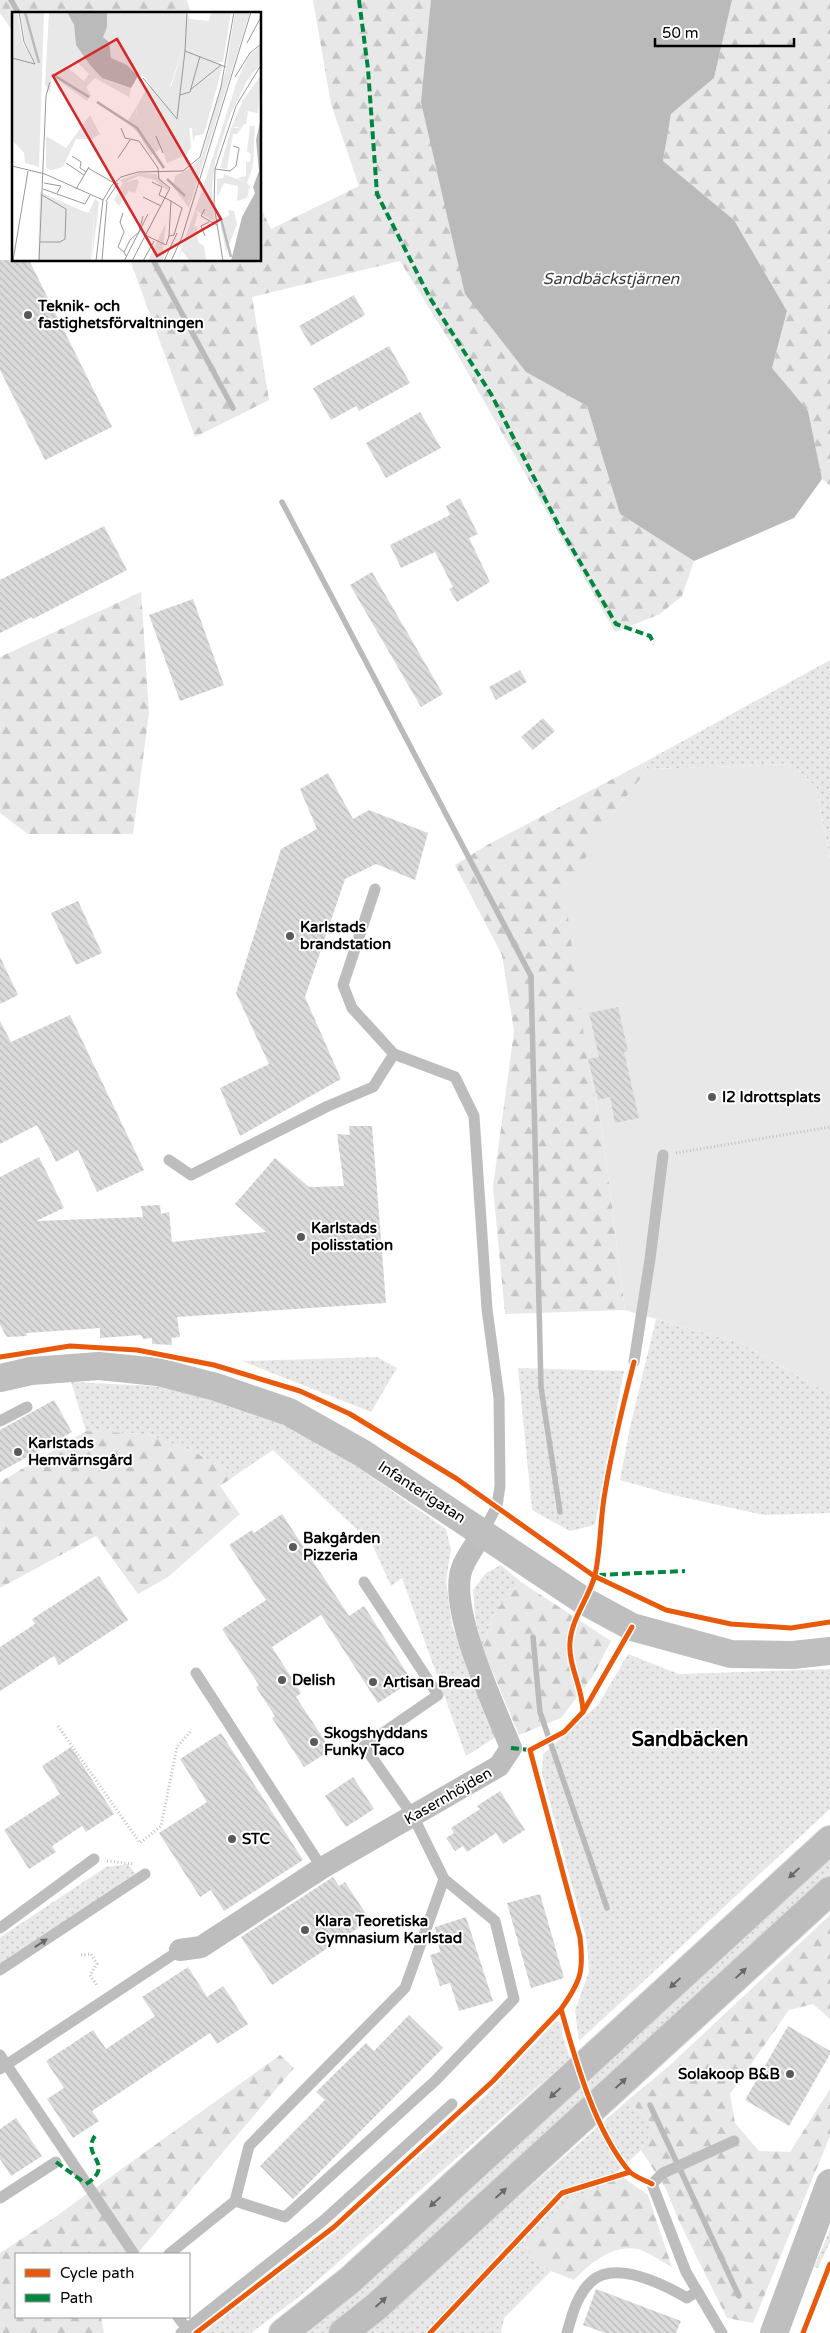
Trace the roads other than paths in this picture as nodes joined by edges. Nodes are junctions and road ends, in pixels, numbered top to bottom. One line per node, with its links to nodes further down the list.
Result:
1 (375, 889): 2 (lane)
2 (394, 1054): 4 (lane); 9 (lane)
3 (663, 1155): 5 (lane)
4 (169, 1160)
5 (634, 1362)
6 (0, 1378): 9 (street, Infanterigatan)
7 (28, 1407): 8 (lane)
8 (0, 1421)
9 (483, 1532): 11 (street, Infanterigatan); 13 (street, Kasernhöjden)
10 (364, 1582): 13 (lane)
11 (830, 1651)
12 (196, 1673): 16 (lane)
13 (413, 1816): 16 (street, Kasernhöjden); 18 (lane)
14 (830, 1840): 35 (highway, one-way to 35)
15 (94, 1859): 20 (lane)
16 (322, 1868): 21 (street, Kasernhöjden)
17 (145, 1874): 22 (lane, one-way to 17)
18 (444, 1879): 29 (lane); 29 (lane)
19 (830, 1891): 36 (highway, one-way to 19)
20 (0, 1928)
21 (180, 1950): 23 (lane)
22 (0, 1970)
23 (2, 2063): 30 (lane)
24 (452, 2104): 34 (lane)
25 (734, 2142): 32 (lane)
26 (56, 2162): 28 (lane)
27 (830, 2183): 39 (street)
28 (0, 2198)
29 (235, 2201): 31 (lane)
30 (133, 2253)
31 (170, 2253)
32 (696, 2292): 37 (lane); 38 (lane)
33 (178, 2318): 34 (lane)
34 (184, 2331)
35 (283, 2333)
36 (343, 2333)
37 (567, 2333)
38 (722, 2333)
39 (774, 2333)

